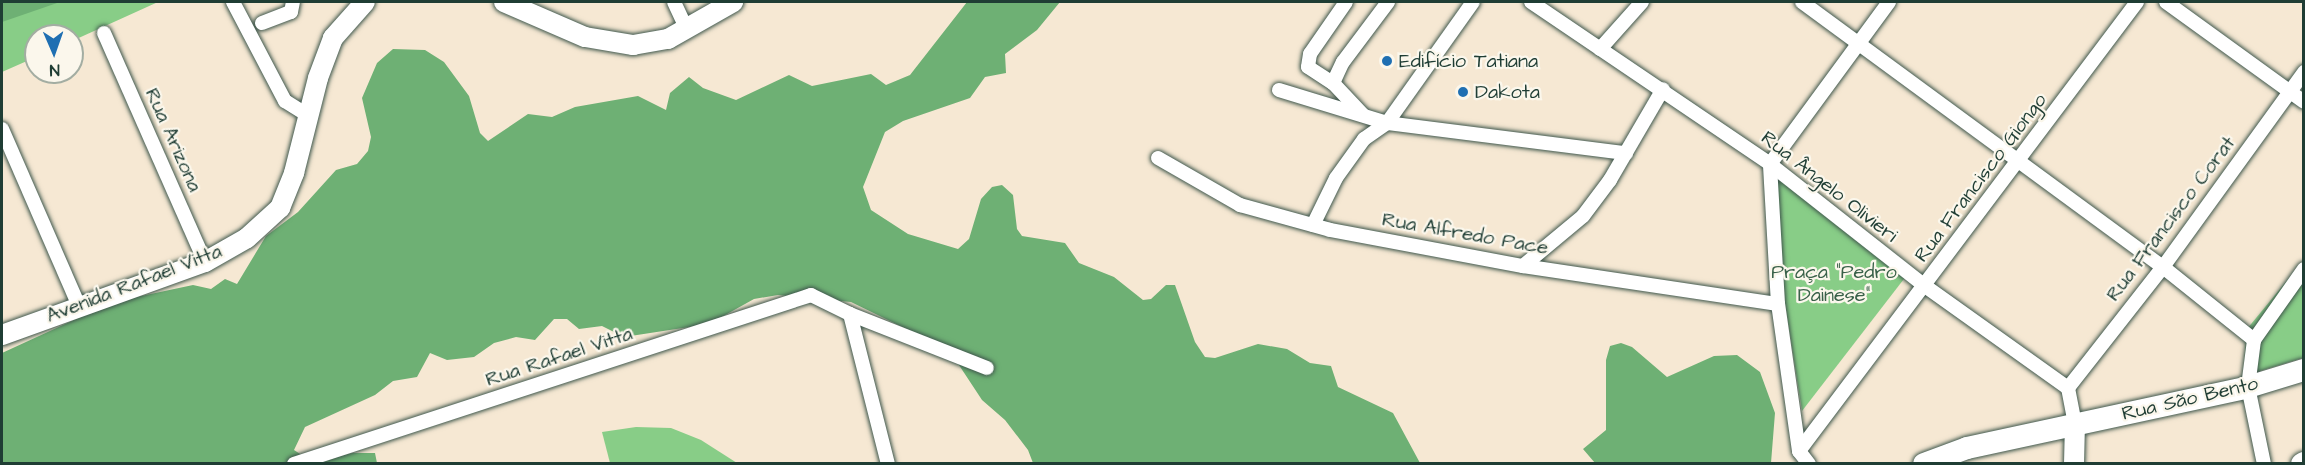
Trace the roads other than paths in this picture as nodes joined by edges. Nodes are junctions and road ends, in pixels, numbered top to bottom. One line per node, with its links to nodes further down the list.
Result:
1 (233, 2): 28 (street)
2 (293, 2): 17 (street)
3 (365, 2): 28 (main road, Avenida Rafael Vitta)
4 (504, 2): 16 (main road)
5 (674, 2): 18 (street)
6 (733, 2): 18 (main road)
7 (1346, 2): 23 (street)
8 (1388, 2): 23 (street)
9 (1473, 2): 30 (street)
10 (1531, 2): 21 (street, Rua Ângelo Olivieri)
11 (1642, 2): 21 (street)
12 (1802, 2): 20 (street)
13 (1889, 2): 20 (street)
14 (2137, 2): 34 (street, Rua Francisco Giongo)
15 (2166, 2): 26 (street)
16 (527, 6): 18 (main road)
17 (262, 22)
18 (686, 28)
19 (104, 33): 37 (street, Rua Arizona)
20 (1858, 44): 34 (street); 35 (street)
21 (1600, 49): 24 (street, Rua Ângelo Olivieri)
22 (2304, 72): 26 (street, Rua Francisco Corat)
23 (1333, 83): 29 (street)
24 (1663, 89): 32 (street); 35 (street, Rua Ângelo Olivieri)
25 (1279, 90): 29 (street)
26 (2290, 91): 27 (street); 39 (street, Rua Francisco Corat)
27 (2304, 102)
28 (309, 116): 37 (main road, Avenida Rafael Vitta)
29 (1363, 116): 30 (street)
30 (1387, 123): 32 (street); 36 (street)
31 (2, 129): 43 (street)
32 (1626, 153): 38 (street)
33 (1158, 158): 36 (street, Rua Alfredo Pace)
34 (2017, 162): 39 (street); 41 (street, Rua Francisco Giongo)
35 (1770, 164): 41 (street, Rua Ângelo Olivieri); 42 (street)
36 (1312, 225): 38 (street, Rua Alfredo Pace)
37 (205, 262): 43 (main road, Avenida Rafael Vitta)
38 (1524, 266): 42 (street, Rua Alfredo Pace)
39 (2163, 267): 46 (street); 50 (street, Rua Francisco Corat)
40 (2304, 269): 46 (street)
41 (1925, 286): 50 (street, Rua Ângelo Olivieri); 52 (street, Rua Francisco Giongo)
42 (1778, 304): 52 (street)
43 (79, 306): 45 (main road, Avenida Rafael Vitta)
44 (850, 314): 47 (street, Rua Rafael Vitta); 53 (street, Rua Rafael Vitta); 54 (street)
45 (2, 335)
46 (2254, 340): 49 (street)
47 (987, 368)
48 (2304, 370): 49 (main road, Rua São Bento)
49 (2248, 387): 51 (main road, Rua São Bento); 58 (street)
50 (2068, 388): 51 (street)
51 (2075, 424): 56 (main road, Rua São Bento); 57 (main road)
52 (1799, 451): 55 (street)
53 (294, 464)
54 (888, 464)
55 (1809, 464)
56 (1924, 464)
57 (2074, 464)
58 (2264, 464)

